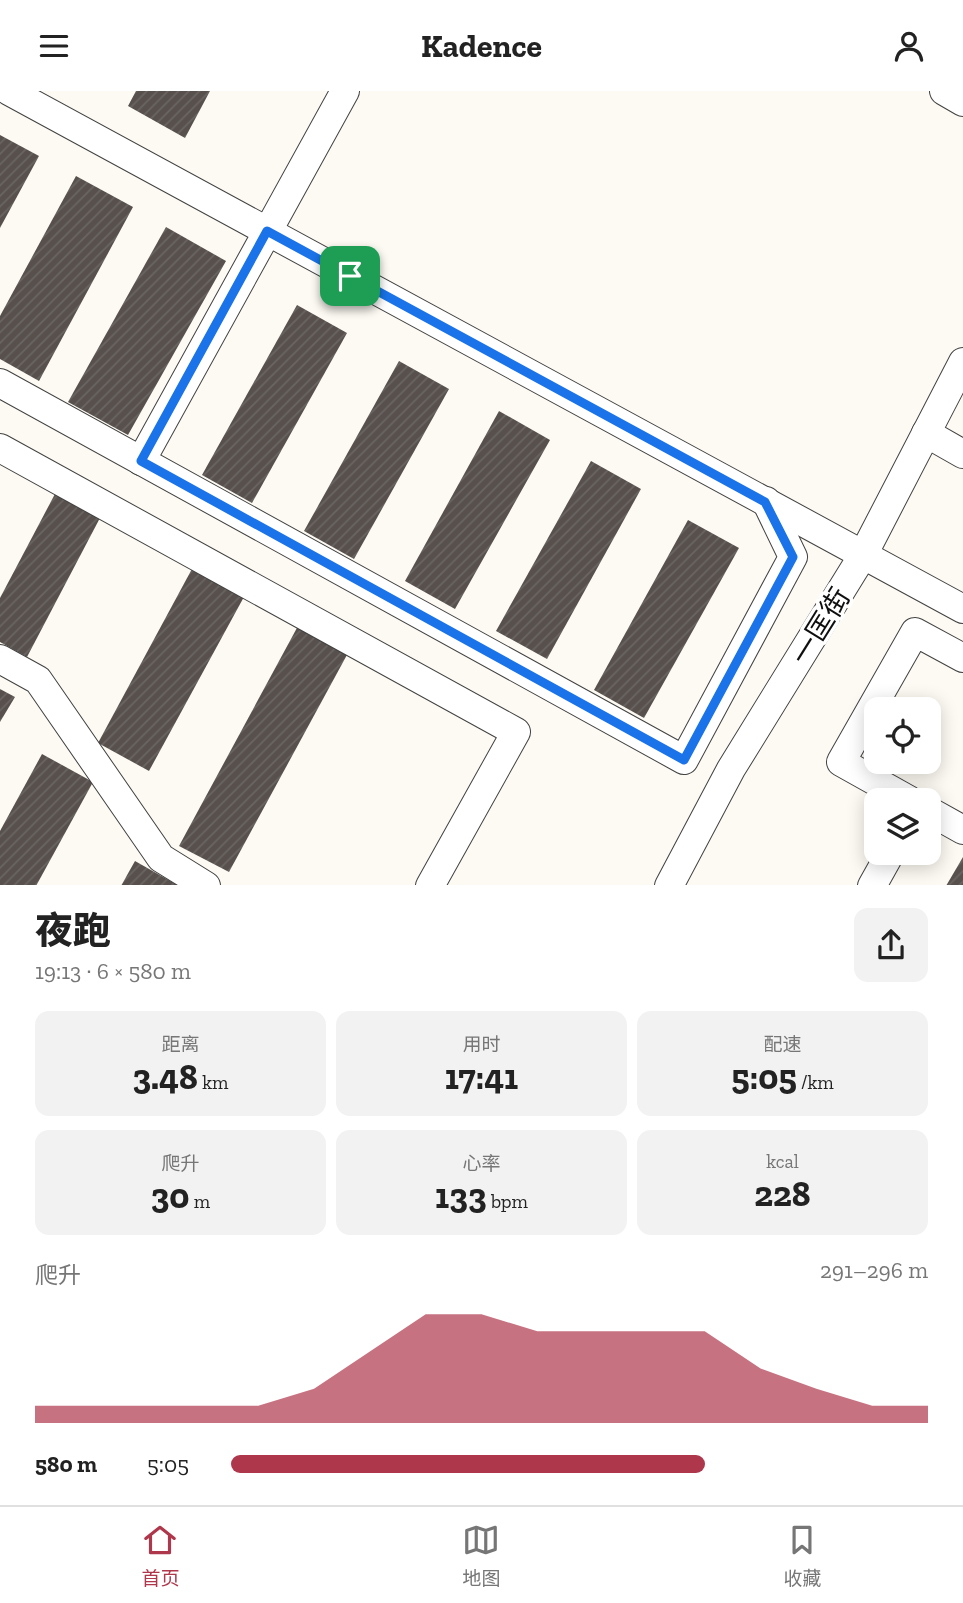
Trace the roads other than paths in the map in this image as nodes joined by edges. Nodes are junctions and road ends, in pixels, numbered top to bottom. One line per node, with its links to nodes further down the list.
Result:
1 (9, 91): 5 (street)
2 (345, 91): 5 (street)
3 (944, 91): 4 (street)
4 (963, 102)
5 (267, 231): 11 (street); 12 (street)
6 (963, 362): 8 (street, 一匡街)
7 (0, 383): 11 (street)
8 (926, 433): 10 (street); 13 (street, 一匡街)
9 (0, 448): 22 (street)
10 (963, 454)
11 (141, 461): 12 (street)
12 (765, 502): 13 (street)
13 (863, 555): 14 (street); 23 (street, 一匡街)
14 (963, 609)
15 (963, 658): 17 (street)
16 (0, 659): 21 (street)
17 (888, 788)
18 (941, 818): 19 (street)
19 (963, 830)
20 (884, 865): 24 (street)
21 (206, 885)
22 (430, 885)
23 (669, 885)
24 (872, 885)

